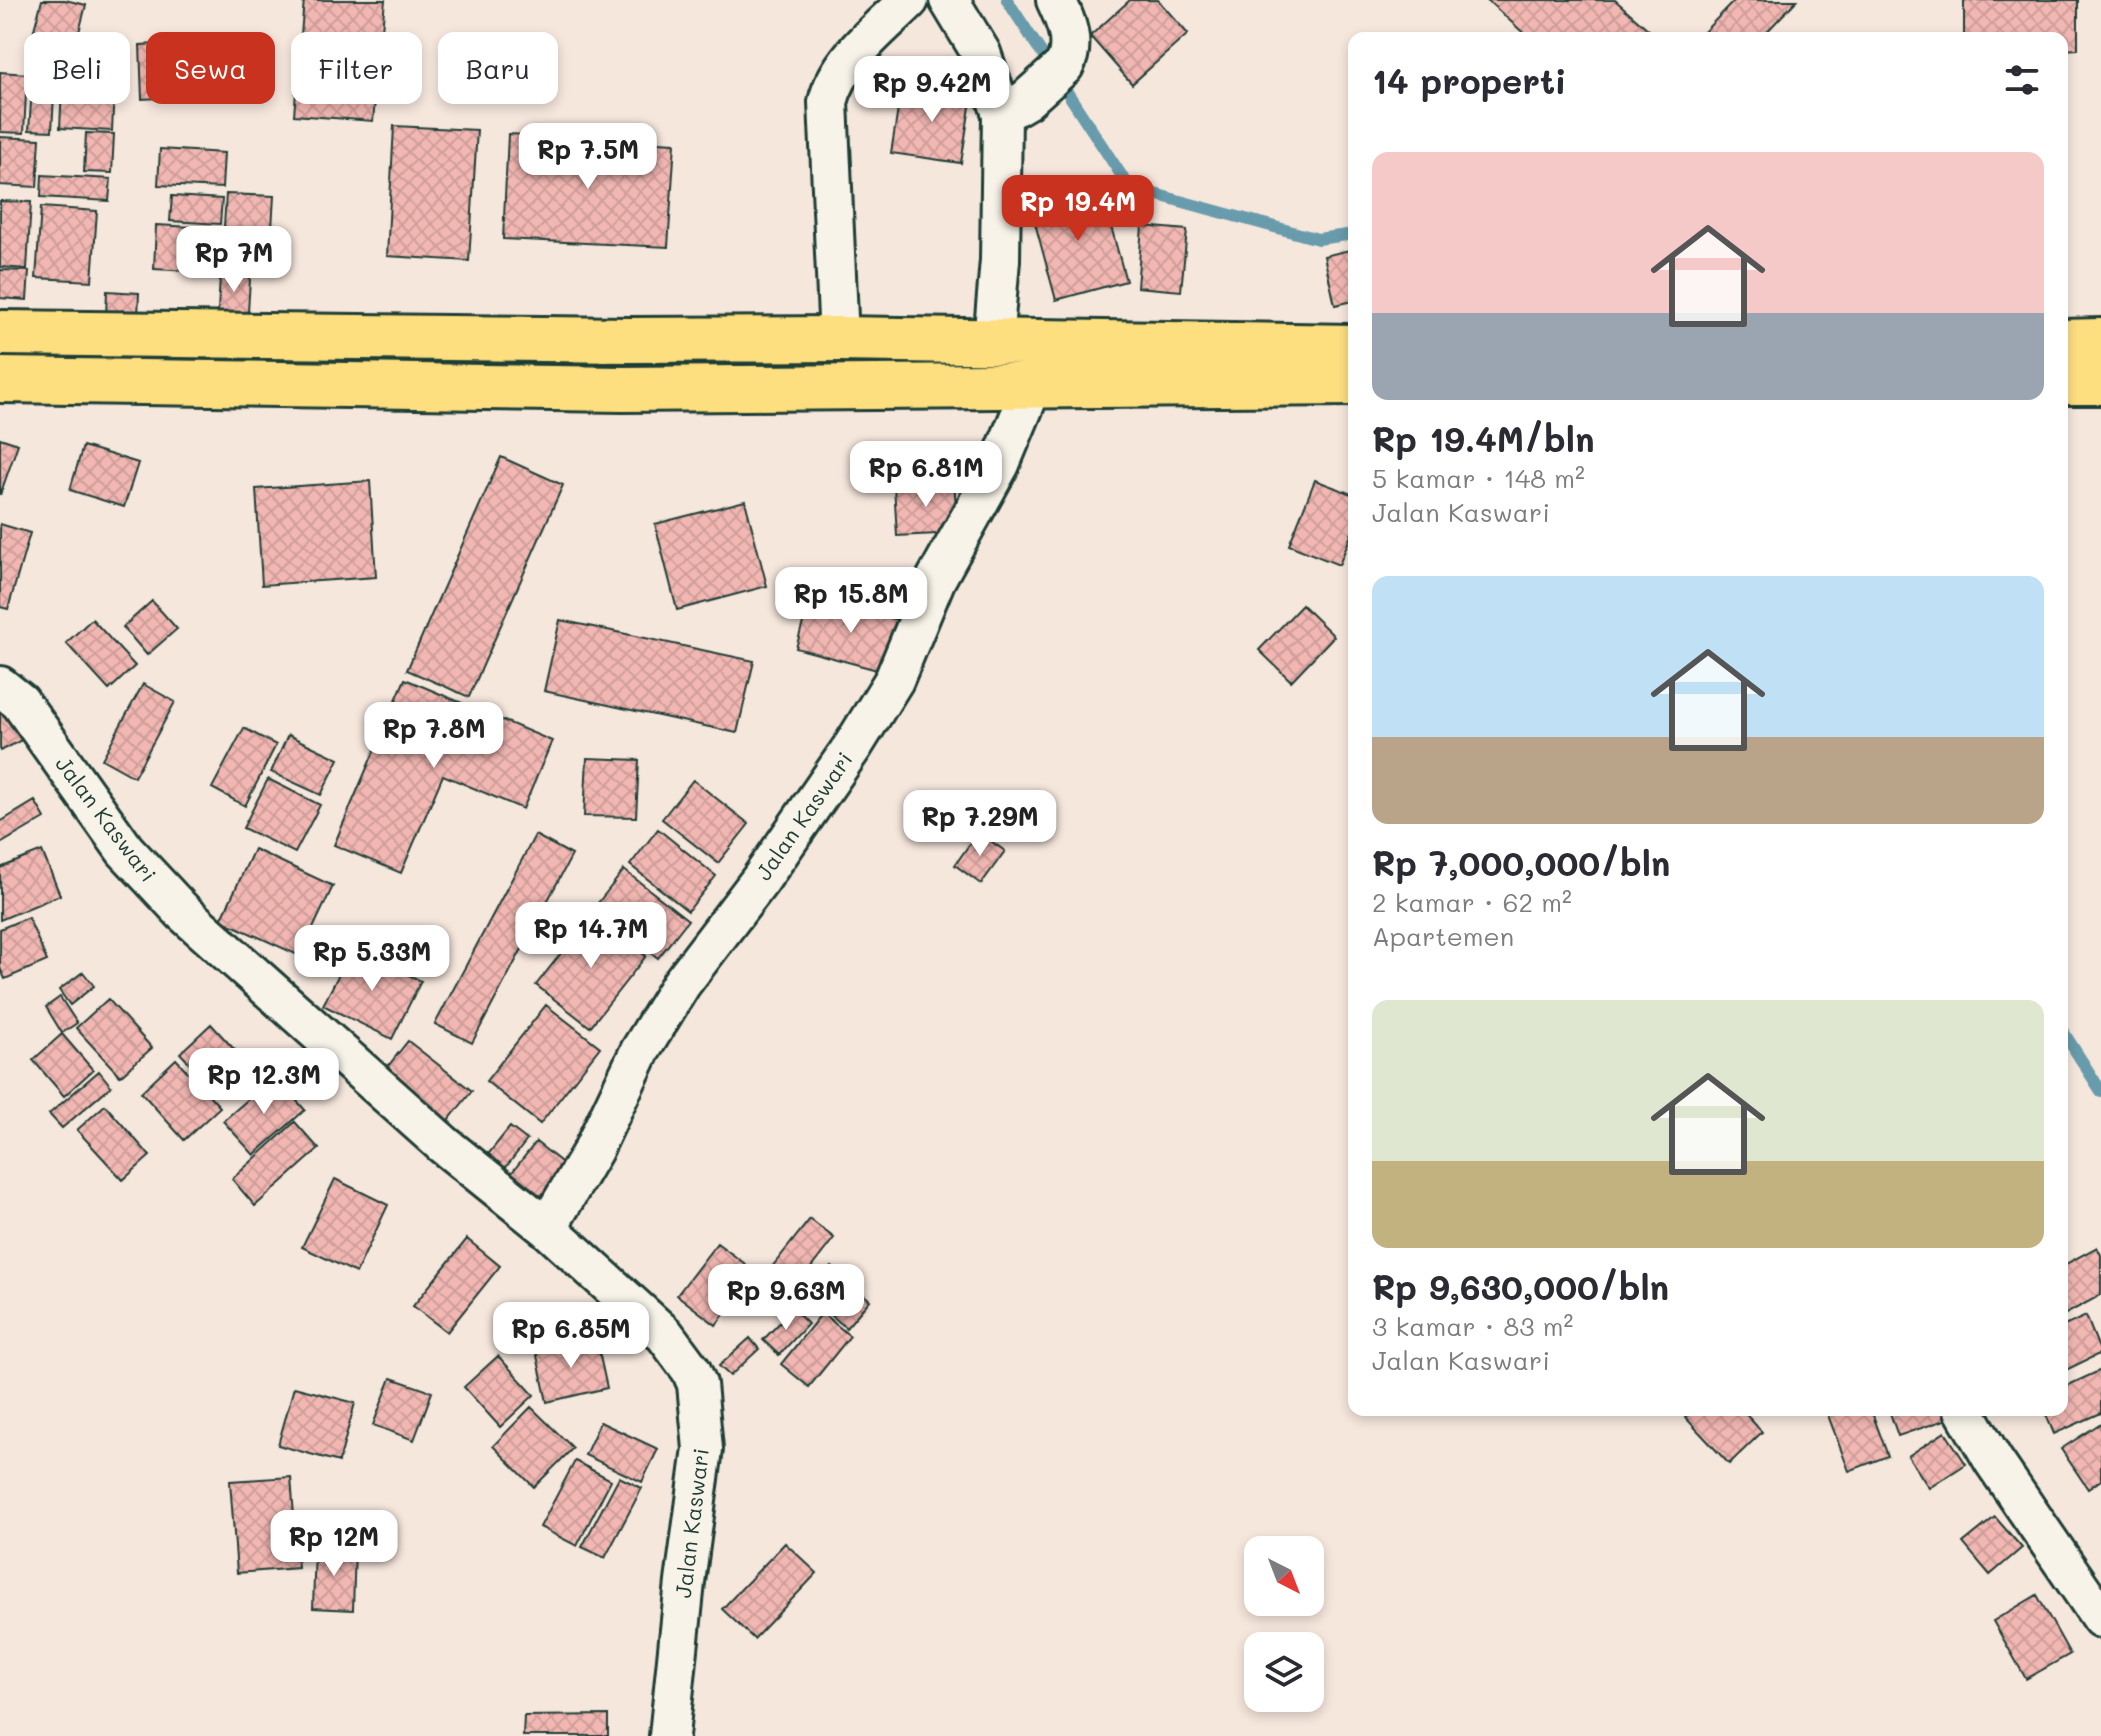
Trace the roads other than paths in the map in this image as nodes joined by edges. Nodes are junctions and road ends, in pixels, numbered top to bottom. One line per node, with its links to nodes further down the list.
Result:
1 (909, 0): 6 (street)
2 (949, 0): 4 (street)
3 (1056, 0): 4 (street)
4 (1014, 107): 9 (street)
5 (0, 333): 7 (main road)
6 (839, 339): 7 (main road); 9 (main road)
7 (629, 340): 16 (main road)
8 (2101, 341): 10 (main road)
9 (993, 342): 11 (main road)
10 (2068, 342)
11 (1346, 373): 15 (main road)
12 (0, 380): 16 (main road)
13 (2068, 382): 14 (main road)
14 (2101, 382)
15 (1032, 387): 16 (main road); 18 (street, Jalan Kaswari)
16 (623, 389)
17 (0, 686): 18 (street, Jalan Kaswari)
18 (547, 1228): 21 (street, Jalan Kaswari)
19 (1967, 1416): 20 (street)
20 (2101, 1618)
21 (669, 1736)

